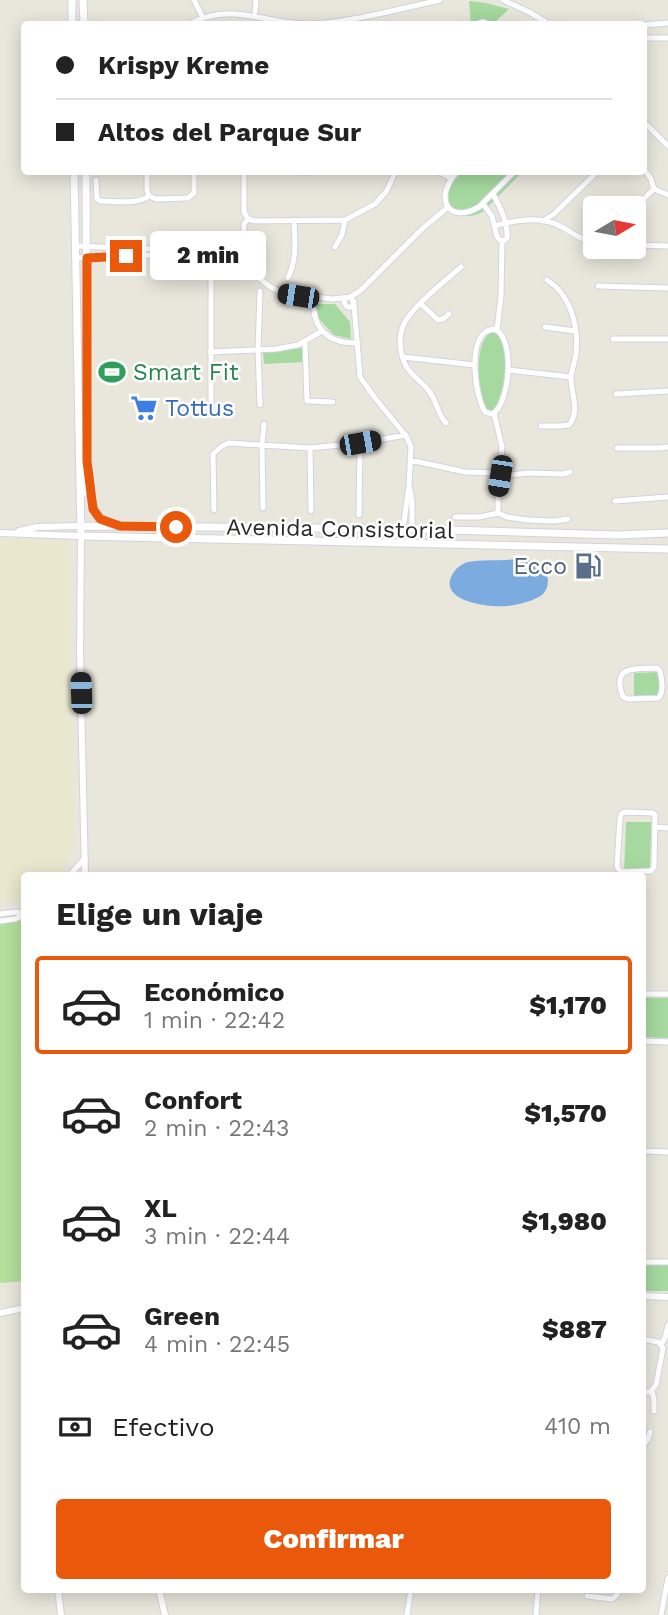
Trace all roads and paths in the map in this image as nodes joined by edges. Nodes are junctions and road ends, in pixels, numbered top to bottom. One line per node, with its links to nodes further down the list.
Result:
1 (72, 0): 9 (main road)
2 (83, 0): 10 (main road)
3 (194, 0): 8 (street)
4 (256, 0): 7 (street)
5 (440, 0): 13 (street)
6 (503, 0): 14 (street)
7 (255, 12): 8 (street); 12 (street)
8 (202, 16): 11 (street)
9 (72, 21)
10 (84, 21)
11 (194, 21)
12 (286, 21)
13 (330, 21)
14 (544, 21)
15 (668, 23): 16 (street)
16 (647, 25)
17 (647, 38): 18 (street)
18 (668, 38)
19 (647, 125): 20 (street)
20 (668, 146)
21 (647, 173): 34 (street)
22 (74, 175): 54 (main road)
23 (86, 175): 39 (main road)
24 (147, 175): 36 (street)
25 (194, 175): 36 (street)
26 (244, 175): 44 (street)
27 (393, 175): 46 (street)
28 (445, 175): 32 (street)
29 (454, 175): 32 (street)
30 (511, 175): 35 (street)
31 (594, 175): 43 (street)
32 (451, 178): 42 (street)
33 (96, 180): 40 (street)
34 (654, 189): 37 (street); 38 (street)
35 (493, 194): 41 (street); 48 (street)
36 (149, 195): 40 (street)
37 (668, 195)
38 (646, 197)
39 (87, 200): 40 (street); 56 (main road)
40 (98, 200)
41 (482, 204): 42 (street); 50 (street)
42 (448, 207): 72 (street)
43 (557, 210): 47 (street); 49 (street)
44 (248, 219): 45 (street); 57 (street)
45 (294, 220): 46 (street); 66 (street)
46 (345, 220): 58 (street)
47 (543, 221): 48 (street); 49 (street)
48 (506, 223): 50 (street); 52 (street)
49 (559, 225): 51 (street)
50 (495, 226): 52 (street)
51 (583, 239)
52 (502, 242): 76 (street)
53 (646, 245): 55 (street)
54 (75, 246): 56 (street); 62 (main road)
55 (668, 246)
56 (87, 247): 59 (street); 63 (main road)
57 (243, 247)
58 (335, 247)
59 (126, 248): 60 (street); 61 (street)
60 (169, 251): 61 (street); 71 (street)
61 (126, 256): 63 (street)
62 (75, 258): 63 (street); 110 (main road)
63 (87, 258): 105 (main road)
64 (461, 267): 73 (street)
65 (211, 271): 84 (street)
66 (288, 278)
67 (547, 279): 78 (street)
68 (598, 286): 69 (street)
69 (668, 288)
70 (260, 291): 83 (street)
71 (313, 297): 72 (street); 77 (street)
72 (350, 302): 82 (street)
73 (421, 304): 74 (street); 85 (street)
74 (449, 314)
75 (545, 327): 78 (street)
76 (497, 330): 86 (street); 87 (street)
77 (322, 331): 81 (street); 82 (street)
78 (575, 331): 88 (street)
79 (613, 339): 80 (street)
80 (668, 340)
81 (305, 342): 83 (street); 92 (street)
82 (358, 344): 98 (street)
83 (258, 350): 84 (street); 93 (street)
84 (210, 352): 91 (street)
85 (403, 357): 86 (street); 96 (street)
86 (475, 365): 94 (street)
87 (508, 370): 88 (street); 94 (street)
88 (571, 377): 97 (street)
89 (668, 391): 90 (street)
90 (616, 394)
91 (211, 402)
92 (332, 402)
93 (260, 405)
94 (494, 413): 107 (street)
95 (264, 424): 100 (street)
96 (446, 424)
97 (541, 426)
98 (405, 435): 99 (street); 104 (street)
99 (360, 443): 102 (street); 115 (street)
100 (262, 444): 102 (street); 111 (street); 112 (street)
101 (668, 447): 103 (street)
102 (310, 448): 113 (street)
103 (617, 448)
104 (410, 460): 107 (street); 122 (street)
105 (87, 461): 110 (main road); 119 (main road)
106 (570, 472): 107 (street)
107 (500, 475): 114 (street)
108 (668, 497): 109 (street)
109 (615, 501)
110 (80, 507): 118 (main road)
111 (263, 508)
112 (214, 510)
113 (311, 511)
114 (498, 513): 116 (street); 117 (street)
115 (359, 515)
116 (455, 517)
117 (568, 519)
118 (80, 526): 119 (main road, Avenida Consistorial); 125 (street, Avenida Consistorial); 127 (main road)
119 (120, 526): 120 (main road, Avenida Consistorial)
120 (215, 527): 121 (main road, Avenida Consistorial); 128 (main road)
121 (250, 528): 122 (main road, Avenida Consistorial); 129 (main road)
122 (408, 529): 123 (main road, Avenida Consistorial)
123 (500, 532): 126 (main road, Avenida Consistorial); 130 (main road)
124 (0, 533): 125 (street, Avenida Consistorial)
125 (14, 533): 127 (street, Avenida Consistorial)
126 (668, 533)
127 (81, 536): 128 (main road, Avenida Consistorial); 135 (street)
128 (214, 538): 129 (main road, Avenida Consistorial)
129 (250, 539): 130 (main road, Avenida Consistorial)
130 (499, 545): 131 (main road, Avenida Consistorial)
131 (668, 549)
132 (665, 686): 132 (street)
133 (655, 827): 133 (street); 134 (street)
134 (668, 828)
135 (85, 858): 136 (street); 137 (street)
136 (72, 872)
137 (85, 872)
138 (0, 914): 139 (street)
139 (21, 914)
140 (21, 916): 141 (street)
141 (0, 921)
142 (668, 994): 143 (street)
143 (646, 995)
144 (646, 1041): 145 (street)
145 (668, 1042)
146 (646, 1151): 147 (street)
147 (668, 1152)
148 (646, 1262): 149 (street)
149 (668, 1262)
150 (646, 1296): 151 (street)
151 (668, 1297)
152 (21, 1309): 153 (street)
153 (0, 1313)
154 (668, 1325): 156 (street)
155 (646, 1340): 156 (street)
156 (661, 1344): 157 (street)
157 (652, 1391): 158 (street); 159 (street)
158 (646, 1392)
159 (654, 1411)
160 (650, 1432): 161 (street)
161 (646, 1442)
162 (668, 1578): 173 (street)
163 (58, 1593): 169 (street)
164 (160, 1593): 170 (street)
165 (410, 1593): 171 (street)
166 (538, 1593): 172 (street)
167 (618, 1593): 168 (street)
168 (587, 1596)
169 (61, 1615)
170 (165, 1615)
171 (407, 1615)
172 (536, 1615)
173 (661, 1615)

